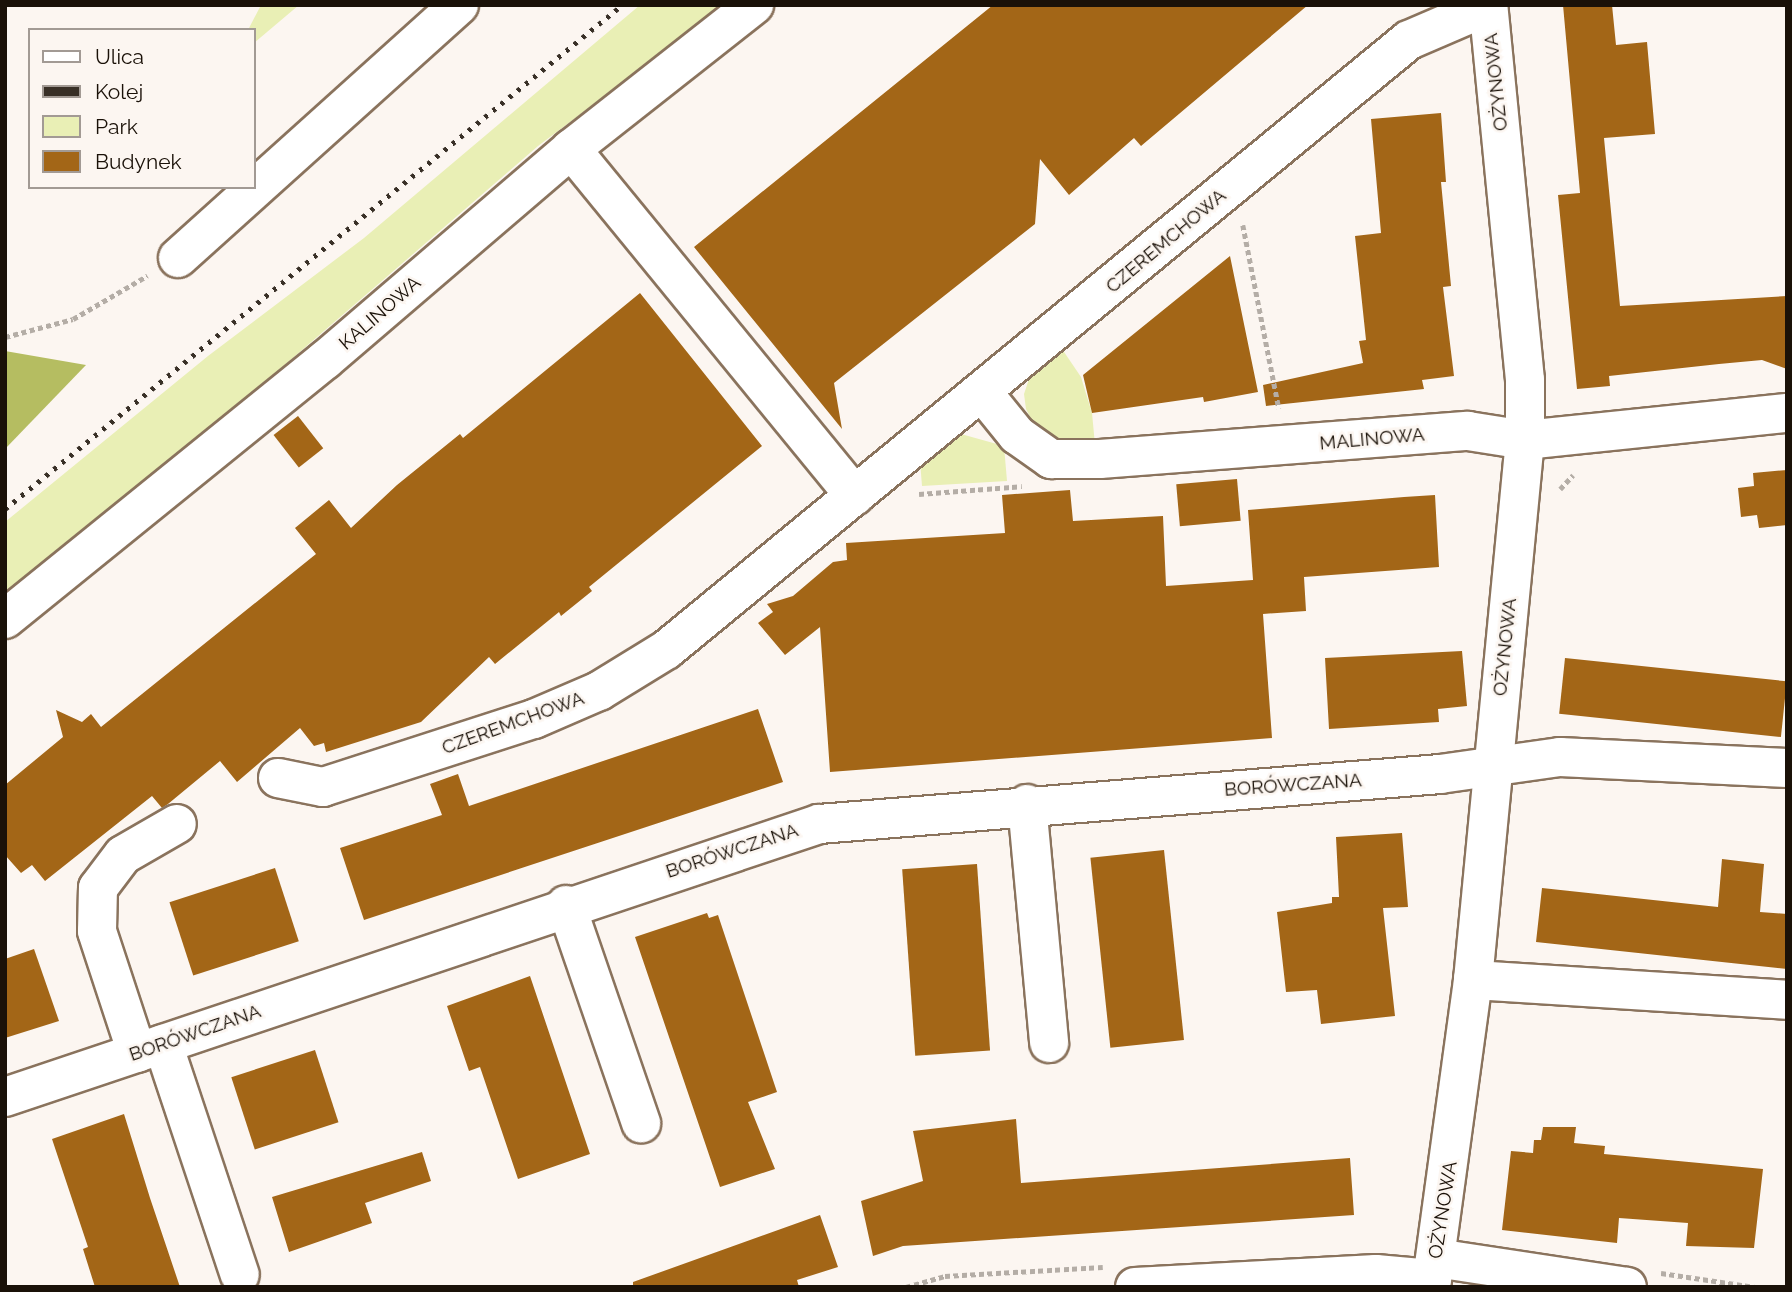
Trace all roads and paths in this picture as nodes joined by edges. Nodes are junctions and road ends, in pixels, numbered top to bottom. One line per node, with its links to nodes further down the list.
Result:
1 (459, 5): 6 (street)
2 (754, 5): 4 (street, KALINOWA)
3 (1488, 6): 5 (street, CZEREMCHOWA); 12 (street, OŻYNOWA)
4 (572, 149): 15 (street); 17 (street, KALINOWA)
5 (1235, 184): 10 (street, CZEREMCHOWA); 13 (path)
6 (256, 188)
7 (255, 189): 8 (street)
8 (178, 258): 9 (path)
9 (5, 337)
10 (983, 393): 13 (street, MALINOWA); 15 (street, CZEREMCHOWA)
11 (1787, 413): 12 (street, MALINOWA)
12 (1525, 440): 13 (street, MALINOWA); 18 (street, OŻYNOWA)
13 (1287, 446)
14 (1582, 468): 16 (path)
15 (855, 496): 20 (street, CZEREMCHOWA)
16 (1553, 498)
17 (5, 619)
18 (1493, 766): 19 (street, BORÓWCZANA); 21 (street, BORÓWCZANA); 24 (street, OŻYNOWA)
19 (1787, 768)
20 (278, 778)
21 (1027, 804): 23 (street, BORÓWCZANA); 26 (street)
22 (177, 824): 27 (street)
23 (566, 905): 27 (street, BORÓWCZANA); 29 (street)
24 (1474, 980): 25 (street); 31 (street, OŻYNOWA)
25 (1787, 1000)
26 (1049, 1043)
27 (150, 1048): 28 (street, BORÓWCZANA); 30 (street)
28 (5, 1097)
29 (641, 1123)
30 (240, 1275)
31 (1433, 1275): 32 (street); 33 (street)
32 (1135, 1287)
33 (1627, 1287)

